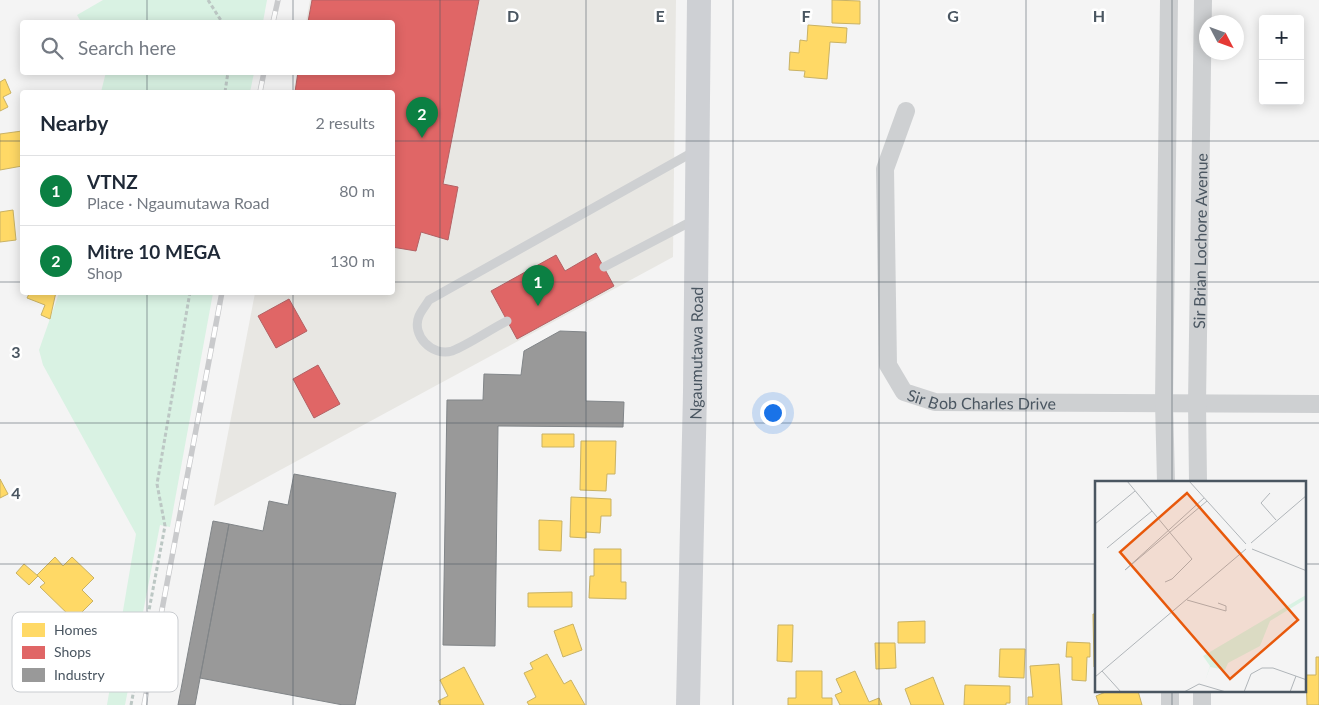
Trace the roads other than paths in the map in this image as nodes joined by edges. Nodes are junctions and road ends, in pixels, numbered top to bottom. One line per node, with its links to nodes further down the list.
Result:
1 (699, 0): 5 (main road, Ngaumutawa Road)
2 (1169, 0): 9 (street, Sir Brian Lochore Avenue)
3 (1203, 0): 10 (street, Sir Brian Lochore Avenue)
4 (906, 111): 9 (street, Sir Bob Charles Drive)
5 (698, 150): 6 (main road, Ngaumutawa Road); 8 (lane)
6 (697, 218): 7 (lane); 16 (main road, Ngaumutawa Road)
7 (604, 267)
8 (507, 321)
9 (1164, 402): 10 (street, Sir Bob Charles Drive); 12 (street, Sir Brian Lochore Avenue)
10 (1197, 403): 11 (street, Sir Bob Charles Drive); 13 (street, Sir Brian Lochore Avenue)
11 (1319, 404)
12 (1166, 481)
13 (1198, 481)
14 (1170, 692): 17 (street)
15 (1202, 692): 18 (street)
16 (688, 705)
17 (1170, 705)
18 (1202, 705)

